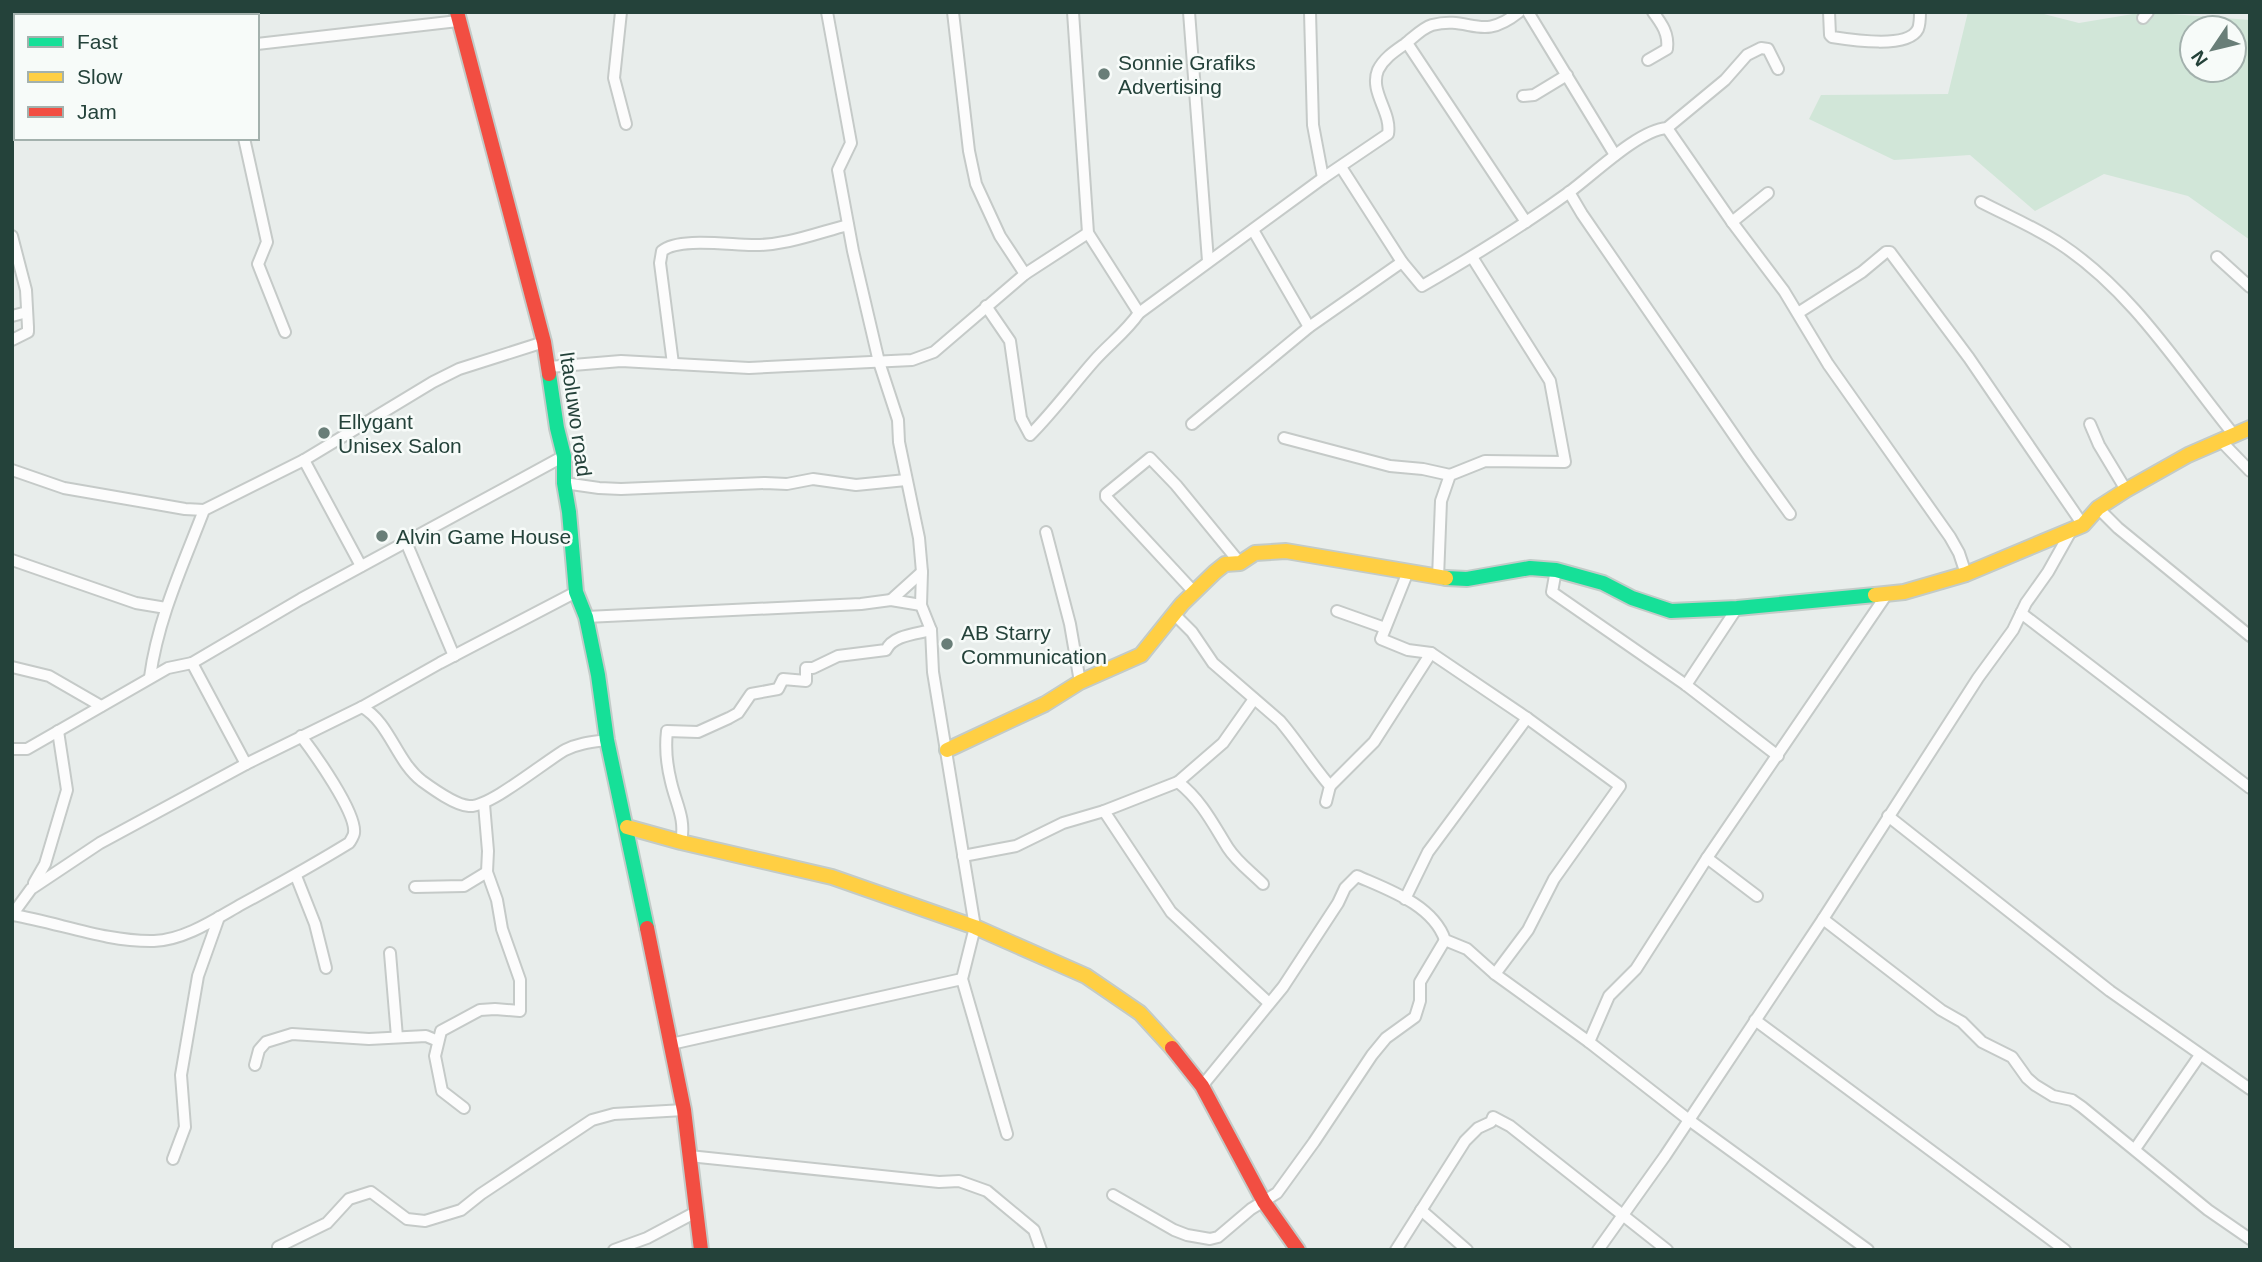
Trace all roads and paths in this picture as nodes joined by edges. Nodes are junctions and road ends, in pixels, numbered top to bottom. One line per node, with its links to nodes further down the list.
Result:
1 (621, 12): 21 (street)
2 (827, 12): 32 (street)
3 (953, 12): 40 (street)
4 (1073, 12): 34 (street)
5 (1189, 12): 38 (street)
6 (1310, 12): 26 (street)
7 (1427, 12): 14 (street)
8 (1519, 12): 14 (street)
9 (1528, 12): 19 (street)
10 (1653, 12): 17 (street)
11 (1829, 12): 12 (street)
12 (1920, 12)
13 (457, 17): 16 (street); 50 (street, Itaoluwo road)
14 (1429, 26): 15 (street)
15 (1406, 43): 25 (street); 30 (street)
16 (259, 44)
17 (1648, 60)
18 (1778, 69): 22 (street)
19 (1567, 75): 20 (street); 24 (street)
20 (1523, 96)
21 (626, 124)
22 (1667, 128): 24 (street); 31 (street)
23 (244, 140): 48 (street)
24 (1615, 155): 27 (street)
25 (1341, 167): 26 (street); 39 (street)
26 (1323, 178): 33 (street)
27 (1569, 192): 30 (street); 69 (street)
28 (1768, 193): 31 (street)
29 (1981, 202): 58 (street)
30 (1526, 222): 36 (street)
31 (1732, 222): 45 (street)
32 (848, 225): 51 (street); 52 (street)
33 (1253, 230): 38 (street); 47 (street)
34 (1088, 233): 40 (street); 44 (street)
35 (12, 236): 43 (street)
36 (1472, 257): 39 (street); 63 (street)
37 (2217, 257): 41 (street)
38 (1208, 261): 44 (street)
39 (1402, 262): 47 (street)
40 (1025, 274): 42 (street)
41 (2250, 286)
42 (986, 306): 44 (street); 51 (street)
43 (27, 313): 46 (street); 49 (street)
44 (1139, 313)
45 (1798, 313): 70 (street); 79 (street)
46 (12, 316)
47 (1309, 327): 54 (street)
48 (285, 332)
49 (12, 340)
50 (544, 342): 53 (street, Itaoluwo road); 60 (street)
51 (879, 362): 52 (street); 64 (street)
52 (673, 364): 53 (street)
53 (549, 367): 59 (street, Itaoluwo road)
54 (1192, 424)
55 (2090, 424): 66 (street)
56 (2250, 428): 58 (street)
57 (1284, 438): 63 (street)
58 (2228, 438): 62 (street); 66 (street)
59 (564, 456): 65 (street, Itaoluwo road); 72 (street)
60 (304, 460): 68 (street); 75 (street)
61 (12, 470): 68 (street)
62 (2250, 471)
63 (1450, 475): 80 (street)
64 (906, 480): 65 (street); 77 (street)
65 (564, 483): 81 (street, Itaoluwo road)
66 (2126, 490): 67 (street)
67 (2098, 508): 70 (street); 94 (street)
68 (204, 510): 86 (street)
69 (1790, 514)
70 (2077, 528): 79 (street); 89 (street)
71 (1046, 532): 100 (street)
72 (406, 542): 75 (street); 96 (street)
73 (12, 561): 86 (street)
74 (1240, 563): 78 (street); 82 (street); 82 (street)
75 (360, 566): 97 (street)
76 (1556, 570): 80 (street); 87 (street); 101 (street)
77 (922, 572): 84 (street); 85 (street)
78 (1407, 574): 80 (street); 92 (street)
79 (1966, 574): 83 (street)
80 (1438, 578)
81 (576, 592): 91 (street, Itaoluwo road); 96 (street)
82 (1194, 592): 90 (street)
83 (1887, 594): 87 (street); 111 (street)
84 (891, 600): 85 (street); 91 (street)
85 (921, 605): 93 (street)
86 (166, 608): 99 (street)
87 (1737, 608): 101 (street)
88 (1337, 611): 92 (street)
89 (2021, 613): 115 (street); 119 (street)
90 (1174, 614): 100 (street); 102 (street)
91 (586, 618): 108 (street, Itaoluwo road)
92 (1385, 628): 95 (street)
93 (931, 630): 110 (street); 121 (street)
94 (2250, 636)
95 (1431, 653): 105 (street); 114 (street)
96 (454, 656): 104 (street)
97 (192, 663): 99 (street); 112 (street)
98 (12, 667): 103 (street)
99 (150, 677): 103 (street)
100 (1080, 682): 110 (street)
101 (1686, 685): 111 (street)
102 (1254, 699): 113 (street); 114 (street)
103 (101, 706): 106 (street)
104 (362, 707): 107 (street); 117 (street)
105 (1528, 718): 130 (street); 138 (street)
106 (58, 731): 109 (street); 128 (street)
107 (301, 736): 112 (street); 125 (street)
108 (607, 740): 117 (street); 120 (street, Itaoluwo road)
109 (12, 749)
110 (947, 750): 122 (street)
111 (1778, 756): 123 (street)
112 (246, 764): 128 (street)
113 (1178, 782): 118 (street); 126 (street)
114 (1331, 786): 116 (street)
115 (2250, 788)
116 (1326, 802)
117 (484, 804): 124 (street)
118 (1104, 811): 122 (street); 140 (street)
119 (1888, 816): 133 (street); 146 (street)
120 (627, 827): 121 (street); 145 (street, Itaoluwo road)
121 (681, 842): 134 (street)
122 (963, 856): 134 (street)
123 (1707, 858): 129 (street); 144 (street)
124 (487, 872): 127 (street); 143 (street)
125 (296, 876): 132 (street); 137 (street)
126 (1263, 884)
127 (415, 887)
128 (31, 889): 131 (street)
129 (1757, 896)
130 (1405, 899): 135 (street); 140 (street)
131 (13, 915): 132 (street)
132 (219, 917): 156 (street)
133 (1823, 919): 141 (street); 154 (street)
134 (975, 927): 139 (street); 148 (street)
135 (1446, 940): 138 (street); 158 (street)
136 (390, 953): 142 (street)
137 (327, 968)
138 (1495, 974): 144 (street)
139 (962, 979): 145 (street); 153 (street)
140 (1269, 1003): 148 (street)
141 (1755, 1020): 152 (street); 164 (street)
142 (397, 1037): 143 (street); 147 (street)
143 (438, 1041): 150 (street)
144 (1589, 1042): 152 (street)
145 (671, 1044): 151 (street, Itaoluwo road)
146 (2200, 1055): 149 (street); 154 (street)
147 (255, 1065)
148 (1202, 1086): 158 (street)
149 (2250, 1089)
150 (464, 1108)
151 (684, 1110): 155 (street, Itaoluwo road); 163 (street)
152 (1689, 1119): 161 (street); 173 (street)
153 (1007, 1134)
154 (2135, 1149): 162 (street)
155 (689, 1156): 160 (street, Itaoluwo road); 167 (street)
156 (173, 1159)
157 (1113, 1195): 158 (street)
158 (1265, 1202): 168 (street)
159 (1421, 1210): 161 (street); 169 (street); 170 (street)
160 (696, 1212): 165 (street); 166 (street, Itaoluwo road)
161 (1623, 1215): 171 (street); 172 (street)
162 (2250, 1239)
163 (278, 1247)
164 (2058, 1248)
165 (614, 1250)
166 (701, 1250)
167 (1041, 1250)
168 (1298, 1250)
169 (1396, 1250)
170 (1467, 1250)
171 (1598, 1250)
172 (1667, 1250)
173 (1868, 1250)

